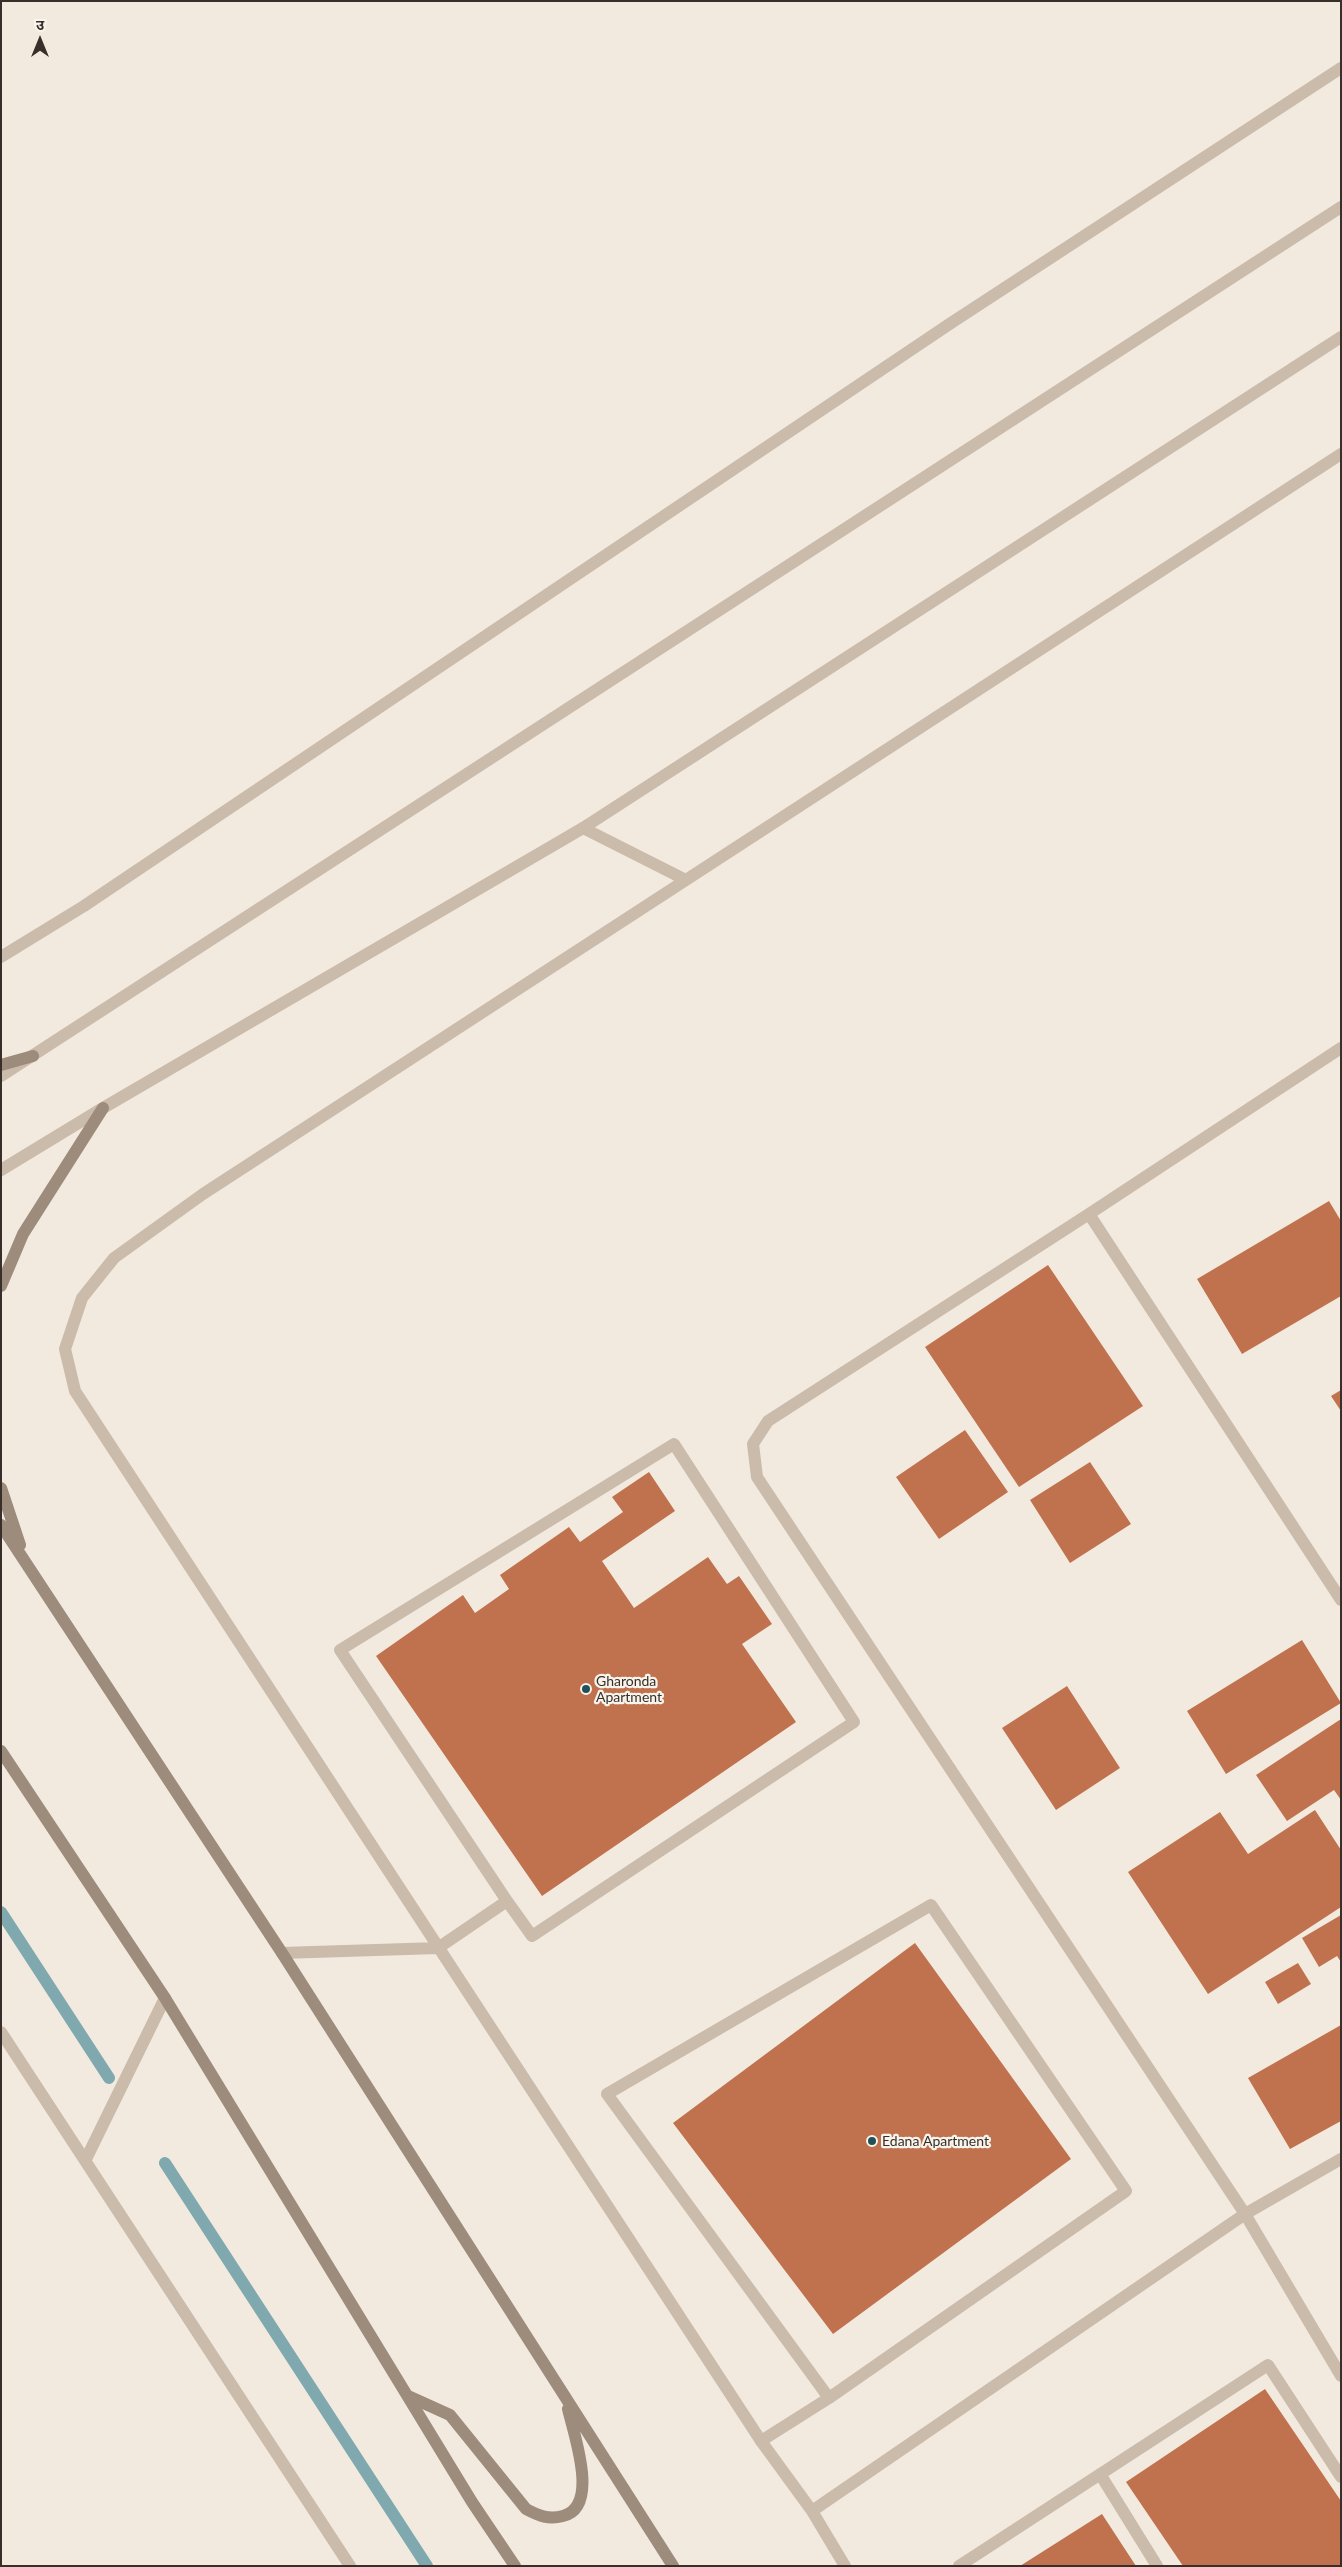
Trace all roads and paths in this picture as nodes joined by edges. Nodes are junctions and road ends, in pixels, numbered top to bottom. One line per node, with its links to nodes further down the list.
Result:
1 (1341, 68): 7 (street)
2 (1341, 207): 9 (street)
3 (1341, 337): 5 (street)
4 (1341, 454): 6 (street)
5 (583, 828): 6 (street); 12 (street)
6 (686, 880): 22 (street)
7 (1, 957)
8 (1341, 1048): 14 (street)
9 (33, 1056): 10 (main road); 11 (street)
10 (1, 1065)
11 (1, 1076)
12 (102, 1108): 13 (street); 15 (main road)
13 (1, 1170)
14 (1089, 1214): 19 (street); 28 (street)
15 (1, 1286)
16 (1, 1488): 18 (main road)
17 (1, 1525): 18 (main road)
18 (25, 1561): 23 (main road)
19 (1341, 1600)
20 (1, 1751): 24 (main road)
21 (507, 1901): 21 (street); 22 (street)
22 (438, 1948): 23 (street); 33 (street)
23 (282, 1953): 32 (main road)
24 (165, 1998): 27 (street); 30 (main road)
25 (1, 2032): 27 (street)
26 (1341, 2159): 28 (street)
27 (86, 2160): 37 (street)
28 (1245, 2214): 29 (street); 36 (street)
29 (1341, 2376)
30 (408, 2396): 32 (main road); 38 (main road)
31 (829, 2398): 31 (street); 33 (street)
32 (567, 2402): 39 (main road)
33 (760, 2441): 36 (street)
34 (1100, 2474): 35 (street); 41 (street); 42 (street)
35 (1341, 2477)
36 (812, 2511): 40 (street)
37 (350, 2566)
38 (515, 2566)
39 (673, 2566)
40 (845, 2566)
41 (959, 2566)
42 (1157, 2566)

